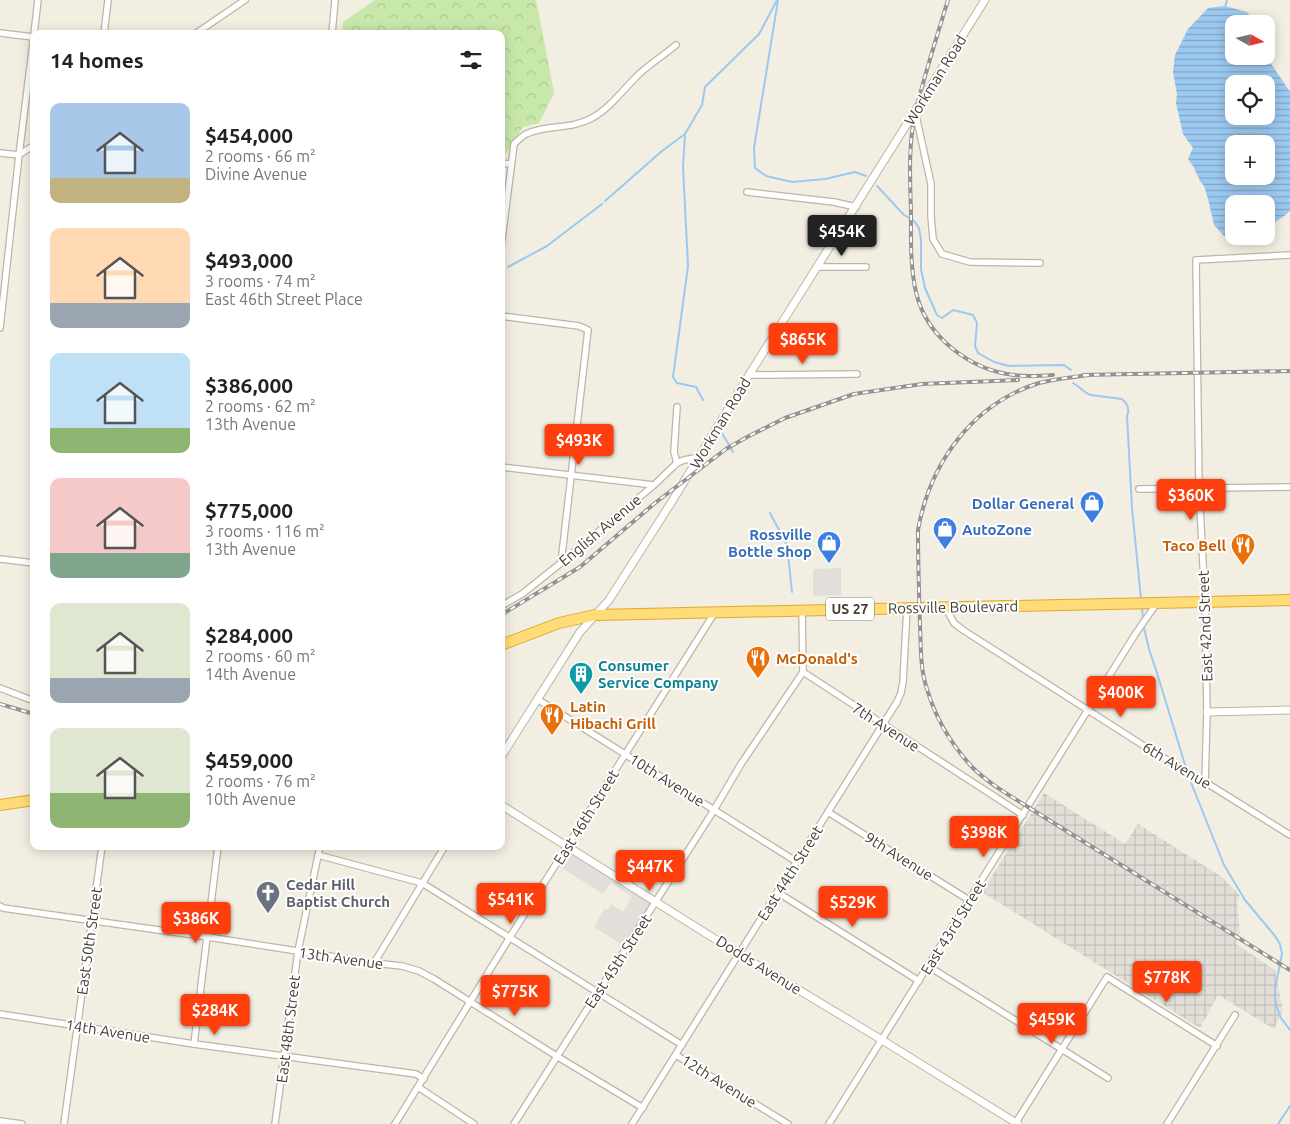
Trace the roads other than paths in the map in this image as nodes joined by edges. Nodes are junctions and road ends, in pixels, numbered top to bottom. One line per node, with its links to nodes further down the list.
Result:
1 (38, 0): 6 (street)
2 (108, 0): 7 (street)
3 (245, 0): 8 (street)
4 (335, 0): 9 (street)
5 (986, 0): 14 (street, Workman Road)
6 (35, 30)
7 (104, 30)
8 (201, 30)
9 (332, 30)
10 (0, 33): 11 (street)
11 (30, 35)
12 (676, 46): 19 (street)
13 (30, 67): 17 (street)
14 (915, 111): 21 (street, Workman Road); 24 (street)
15 (30, 147): 17 (street)
16 (0, 153): 17 (street)
17 (19, 155): 28 (street)
18 (505, 163): 19 (street)
19 (511, 164): 22 (street)
20 (747, 192): 21 (street)
21 (856, 207): 25 (street, Workman Road)
22 (505, 214)
23 (1290, 255): 38 (street, East 42nd Street)
24 (1040, 263)
25 (818, 267): 26 (street); 30 (street, Workman Road)
26 (866, 267)
27 (505, 317): 35 (street)
28 (0, 328)
29 (857, 374): 30 (street)
30 (749, 375): 32 (street, Workman Road)
31 (678, 407): 33 (street)
32 (699, 458): 33 (street); 51 (street, Workman Road)
33 (677, 463): 36 (street, English Avenue)
34 (505, 467): 35 (street)
35 (570, 475): 36 (street); 42 (street)
36 (654, 485): 42 (street, English Avenue)
37 (1290, 487): 38 (street)
38 (1200, 488): 39 (street); 44 (street, East 42nd Street)
39 (1139, 489)
40 (0, 559): 41 (street)
41 (30, 563)
42 (561, 563): 46 (street, English Avenue)
43 (1290, 600): 44 (highway, Rossville Boulevard / US 27)
44 (1204, 602): 45 (highway, Rossville Boulevard / US 27); 59 (street, East 42nd Street)
45 (1157, 603): 47 (highway, Rossville Boulevard / US 27); 57 (street, East 43rd Street)
46 (505, 604)
47 (945, 607): 48 (highway, Rossville Boulevard / US 27); 57 (street, 6th Avenue)
48 (907, 608): 49 (highway, Rossville Boulevard / US 27); 60 (street, East 44th Street)
49 (802, 610): 50 (highway, Rossville Boulevard / US 27); 53 (street)
50 (715, 612): 51 (highway, Rossville Boulevard / US 27); 62 (street, East 46th Street)
51 (595, 615): 52 (highway, Rossville Boulevard / US 27); 56 (street, Workman Road)
52 (505, 643)
53 (802, 672): 60 (street, 7th Avenue); 67 (street, East 45th Street)
54 (0, 688): 55 (street)
55 (30, 699)
56 (537, 699): 61 (street, Workman Road); 62 (street, 10th Avenue)
57 (1089, 709): 63 (street, 6th Avenue); 69 (street, East 43rd Street)
58 (1290, 710): 59 (street)
59 (1207, 712): 63 (street, East 42nd Street)
60 (883, 725): 68 (street, East 44th Street); 69 (street, 7th Avenue)
61 (505, 751)
62 (626, 754): 67 (street, 10th Avenue); 71 (street, East 46th Street)
63 (1205, 782): 70 (street, 6th Avenue)
64 (30, 801): 65 (highway)
65 (3, 805)
66 (505, 807): 71 (street, Dodds Avenue)
67 (714, 810): 77 (street, 10th Avenue); 81 (street, East 45th Street)
68 (828, 812): 77 (street, East 44th Street); 80 (street, 9th Avenue)
69 (1023, 815): 80 (street, East 43rd Street)
70 (1290, 835)
71 (568, 846): 81 (street, Dodds Avenue); 85 (street, East 46th Street)
72 (101, 850): 83 (street, East 50th Street)
73 (218, 850): 84 (street)
74 (319, 850): 76 (street, East 48th Street)
75 (443, 850): 78 (street)
76 (318, 855): 78 (street, 12th Avenue); 86 (street, East 48th Street)
77 (797, 862): 79 (street, East 44th Street)
78 (422, 883): 85 (street, 12th Avenue); 88 (street)
79 (777, 892): 87 (street, East 44th Street); 90 (street)
80 (969, 900): 89 (street, East 43rd Street)
81 (657, 901): 87 (street, Dodds Avenue); 91 (street, East 45th Street)
82 (2, 907): 83 (street, 13th Avenue)
83 (92, 921): 84 (street, 13th Avenue); 95 (street, East 50th Street)
84 (208, 937): 86 (street, 13th Avenue); 97 (street)
85 (510, 937): 91 (street, 12th Avenue); 92 (street, East 46th Street)
86 (298, 951): 88 (street, 13th Avenue); 101 (street, East 48th Street)
87 (739, 954): 96 (street, Dodds Avenue); 98 (street, East 44th Street)
88 (374, 963): 92 (street, 13th Avenue)
89 (928, 966): 90 (street, East 43rd Street); 100 (street)
90 (919, 981): 96 (street, East 43rd Street)
91 (598, 992): 98 (street, 12th Avenue); 103 (street, East 45th Street)
92 (470, 1002): 103 (street, 13th Avenue); 105 (street, East 46th Street)
93 (0, 1014): 95 (street, 14th Avenue)
94 (1235, 1015): 99 (street)
95 (78, 1026): 97 (street, 14th Avenue); 110 (street, East 50th Street)
96 (882, 1040): 117 (street, East 43rd Street); 118 (street, Dodds Avenue)
97 (194, 1044): 101 (street, 14th Avenue)
98 (682, 1045): 102 (street, East 44th Street)
99 (1216, 1046): 100 (street); 119 (street)
100 (1062, 1049): 104 (street); 118 (street)
101 (284, 1055): 105 (street, 14th Avenue); 111 (street, East 48th Street)
102 (676, 1055): 107 (street, East 44th Street); 116 (street, 12th Avenue)
103 (558, 1057): 107 (street, 13th Avenue); 114 (street, East 45th Street)
104 (1108, 1078)
105 (424, 1079): 106 (street, East 46th Street)
106 (418, 1087): 112 (street, East 46th Street); 113 (street)
107 (642, 1108): 115 (street, East 44th Street)
108 (0, 1121): 109 (street)
109 (22, 1124)
110 (64, 1124)
111 (275, 1124)
112 (396, 1124)
113 (474, 1124)
114 (514, 1124)
115 (632, 1124)
116 (788, 1124)
117 (829, 1124)
118 (1016, 1124)
119 (1167, 1124)

